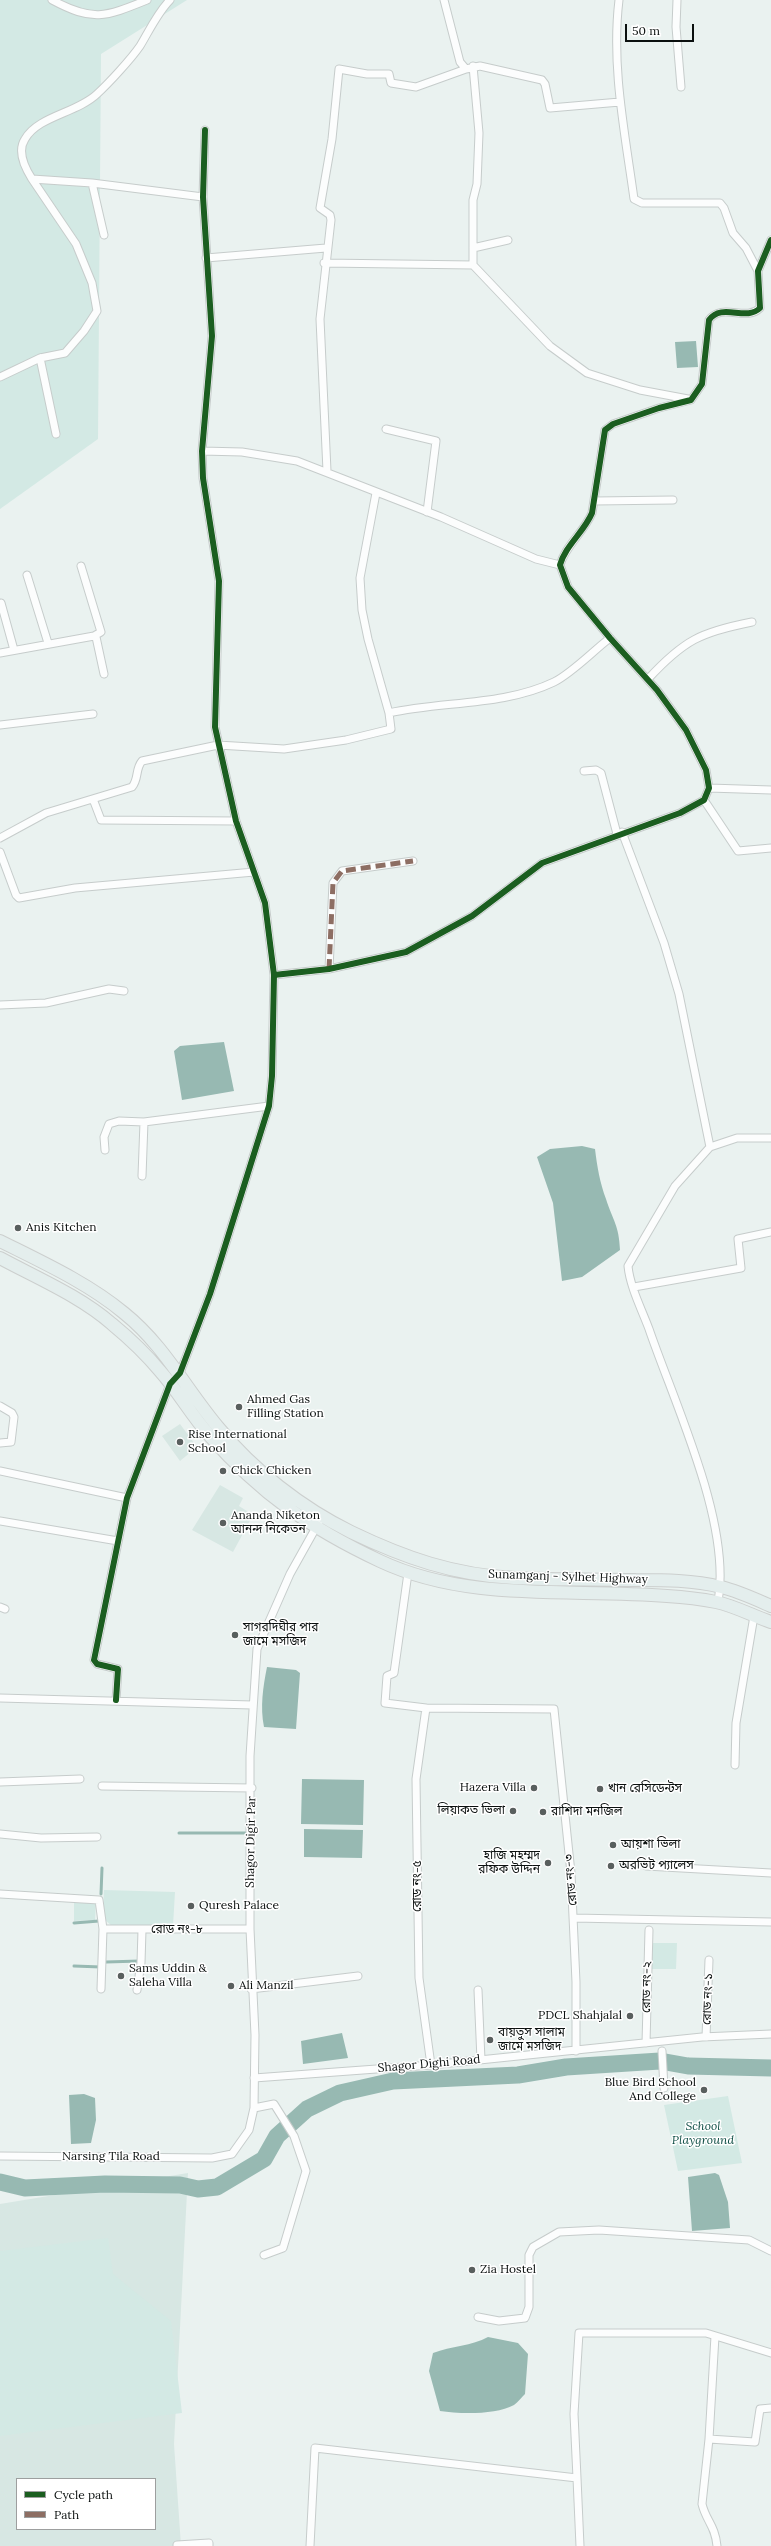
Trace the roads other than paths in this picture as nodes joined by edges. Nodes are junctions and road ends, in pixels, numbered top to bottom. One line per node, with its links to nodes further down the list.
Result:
1 (52, 0): 2 (street)
2 (147, 0)
3 (170, 0): 12 (street)
4 (444, 0): 8 (street)
5 (619, 0): 10 (street)
6 (677, 0): 9 (street)
7 (473, 66): 8 (street); 10 (street); 19 (street)
8 (466, 69): 18 (street)
9 (681, 87)
10 (620, 102): 23 (street)
11 (205, 130): 14 (street)
12 (32, 179): 13 (street); 24 (street)
13 (92, 183): 14 (street); 15 (street)
14 (203, 197): 20 (street)
15 (104, 234)
16 (508, 240): 19 (street)
17 (771, 240): 23 (street)
18 (326, 248): 20 (street); 21 (street)
19 (474, 248): 22 (street)
20 (206, 258): 29 (street)
21 (324, 263): 22 (street); 30 (street)
22 (473, 265): 26 (street)
23 (758, 271): 26 (street)
24 (40, 358): 25 (street); 28 (street)
25 (0, 377)
26 (691, 400): 33 (street)
27 (386, 429): 34 (street)
28 (56, 434)
29 (202, 451): 30 (street); 50 (street)
30 (327, 471): 31 (street)
31 (376, 492): 34 (street); 47 (street)
32 (673, 500): 33 (street)
33 (595, 501): 35 (street)
34 (427, 512): 35 (street)
35 (560, 565): 41 (street)
36 (81, 566): 40 (street)
37 (27, 575): 42 (street)
38 (1, 603): 43 (street)
39 (752, 622): 46 (street)
40 (94, 636): 42 (street); 45 (street)
41 (610, 638): 46 (street); 47 (street)
42 (48, 643): 43 (street)
43 (14, 650): 44 (street)
44 (0, 654)
45 (104, 674)
46 (648, 679): 52 (street)
47 (389, 713): 50 (street)
48 (93, 714): 49 (street)
49 (0, 725)
50 (218, 745): 54 (street); 56 (street)
51 (584, 770): 57 (street)
52 (709, 788): 53 (street); 55 (street)
53 (771, 790)
54 (93, 799): 56 (street); 58 (street)
55 (704, 800): 57 (street); 59 (street)
56 (236, 821): 62 (street)
57 (620, 833): 63 (street); 70 (street)
58 (0, 837)
59 (771, 848)
60 (0, 852): 62 (street)
61 (413, 861): 63 (street)
62 (254, 872): 64 (street)
63 (329, 969): 64 (street)
64 (274, 975): 67 (street)
65 (124, 991): 66 (street)
66 (0, 1005)
67 (269, 1106): 68 (street); 77 (street)
68 (144, 1122): 71 (street); 72 (street)
69 (771, 1138): 70 (street)
70 (710, 1147): 76 (street)
71 (105, 1150)
72 (142, 1176)
73 (771, 1232): 76 (street)
74 (0, 1241): 77 (main road, Sunamganj - Sylhet Highway)
75 (0, 1258): 78 (main road, Sunamganj - Sylhet Highway)
76 (634, 1287): 88 (street)
77 (180, 1373): 78 (street); 83 (main road, Sunamganj - Sylhet Highway)
78 (170, 1384): 82 (street); 85 (main road, Sunamganj - Sylhet Highway)
79 (0, 1406): 80 (street)
80 (0, 1443)
81 (0, 1471): 82 (street)
82 (127, 1498): 86 (street)
83 (323, 1515): 85 (street, Shagor Digir Par); 88 (main road, Sunamganj - Sylhet Highway)
84 (0, 1521): 86 (street)
85 (315, 1528): 87 (main road, Sunamganj - Sylhet Highway); 95 (street, Shagor Digir Par)
86 (118, 1541): 94 (street)
87 (408, 1573): 89 (main road, Sunamganj - Sylhet Highway); 96 (street)
88 (721, 1587): 89 (street); 90 (main road, Sunamganj - Sylhet Highway)
89 (718, 1602): 91 (main road, Sunamganj - Sylhet Highway)
90 (771, 1606)
91 (754, 1616): 92 (main road, Sunamganj - Sylhet Highway); 97 (street)
92 (771, 1622)
93 (0, 1698): 94 (street)
94 (116, 1700): 95 (street)
95 (252, 1705): 101 (street, Shagor Digir Par)
96 (426, 1708): 107 (street, রোড নং-৩); 125 (street, রোড নং-৫)
97 (735, 1765)
98 (80, 1779): 99 (street)
99 (0, 1782)
100 (102, 1786): 101 (street)
101 (252, 1788): 110 (street, Shagor Digir Par)
102 (0, 1834): 103 (street)
103 (97, 1837)
104 (646, 1866): 105 (street)
105 (771, 1873)
106 (0, 1894): 109 (street)
107 (574, 1918): 108 (street); 122 (street, রোড নং-৩)
108 (771, 1922)
109 (104, 1929): 111 (street, রোড নং-৮); 115 (street)
110 (250, 1929): 111 (street, রোড নং-৮); 116 (street, Shagor Digir Par)
111 (142, 1930): 117 (street)
112 (649, 1930): 121 (street, রোড নং-২)
113 (709, 1960): 120 (street, রোড নং-১)
114 (358, 1976): 116 (street)
115 (101, 1989)
116 (252, 1989): 126 (street, Shagor Digir Par)
117 (137, 1990)
118 (478, 1990): 124 (street)
119 (771, 2034): 120 (street, Shagor Dighi Road)
120 (706, 2037): 121 (street, Shagor Dighi Road)
121 (646, 2043): 122 (street, Shagor Dighi Road)
122 (576, 2051): 124 (street, Shagor Dighi Road)
123 (662, 2051): 127 (street)
124 (481, 2060): 125 (street, Shagor Dighi Road)
125 (431, 2064): 126 (street, Shagor Dighi Road)
126 (254, 2078): 128 (street, Shagor Digir Par)
127 (664, 2088)
128 (254, 2108): 130 (street, Shagor Digir Par); 132 (street)
129 (0, 2156): 130 (street, Narsing Tila Road)
130 (223, 2156)
131 (771, 2251): 133 (street)
132 (264, 2255)
133 (478, 2317)
134 (715, 2336): 135 (street); 137 (street); 138 (street)
135 (771, 2353)
136 (771, 2408): 137 (street)
137 (709, 2439): 143 (street)
138 (577, 2478): 141 (street); 142 (street)
139 (177, 2545): 140 (street)
140 (209, 2546)
141 (310, 2546)
142 (580, 2546)
143 (717, 2546)

